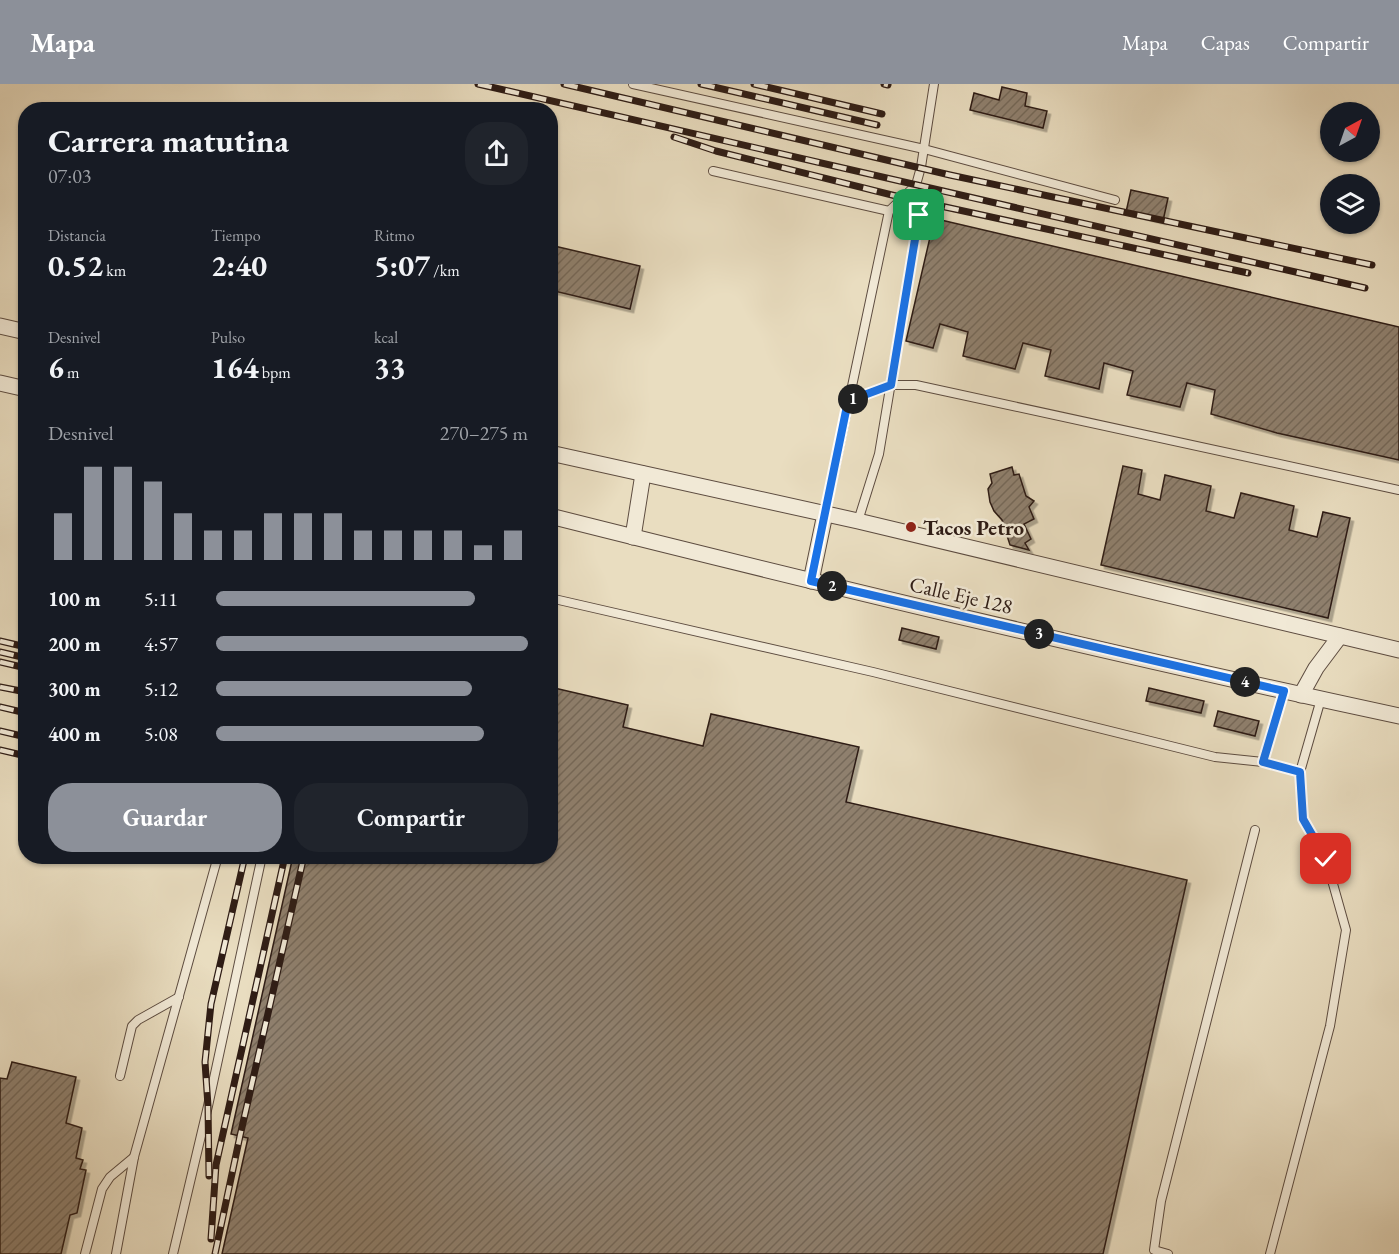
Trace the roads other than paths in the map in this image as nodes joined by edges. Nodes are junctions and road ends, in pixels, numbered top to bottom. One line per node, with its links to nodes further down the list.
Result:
1 (633, 84): 3 (lane)
2 (934, 84): 3 (lane)
3 (924, 149): 5 (lane); 6 (lane)
4 (714, 171): 7 (lane)
5 (904, 198): 7 (lane); 11 (lane)
6 (1115, 200)
7 (889, 211): 13 (lane)
8 (0, 326): 9 (street)
9 (18, 330)
10 (0, 383): 12 (street)
11 (891, 385): 13 (lane); 16 (lane); 19 (lane)
12 (18, 387)
13 (848, 401): 17 (lane)
14 (558, 455): 15 (street)
15 (643, 474): 17 (street); 20 (street)
16 (1399, 490)
17 (825, 514): 19 (street); 21 (street)
18 (558, 518): 20 (street, Calle Eje 128)
19 (858, 521): 23 (street)
20 (633, 537): 21 (street, Calle Eje 128)
21 (811, 581): 25 (street, Calle Eje 128)
22 (558, 600): 29 (lane)
23 (1340, 636): 24 (street); 26 (street)
24 (1399, 650)
25 (1284, 691): 26 (street, Calle Eje 128); 29 (lane)
26 (1301, 695): 27 (street, Calle Eje 128)
27 (1321, 699): 28 (street, Calle Eje 128); 30 (lane)
28 (1399, 716)
29 (1263, 762): 30 (lane)
30 (1300, 772): 42 (lane)
31 (1255, 830): 37 (lane)
32 (216, 864): 34 (lane)
33 (260, 864): 40 (lane)
34 (179, 997): 35 (lane); 36 (lane)
35 (120, 1076)
36 (134, 1157): 38 (lane); 39 (lane)
37 (1154, 1252): 41 (lane)
38 (85, 1254)
39 (116, 1254)
40 (173, 1254)
41 (1168, 1254)
42 (1270, 1254)

